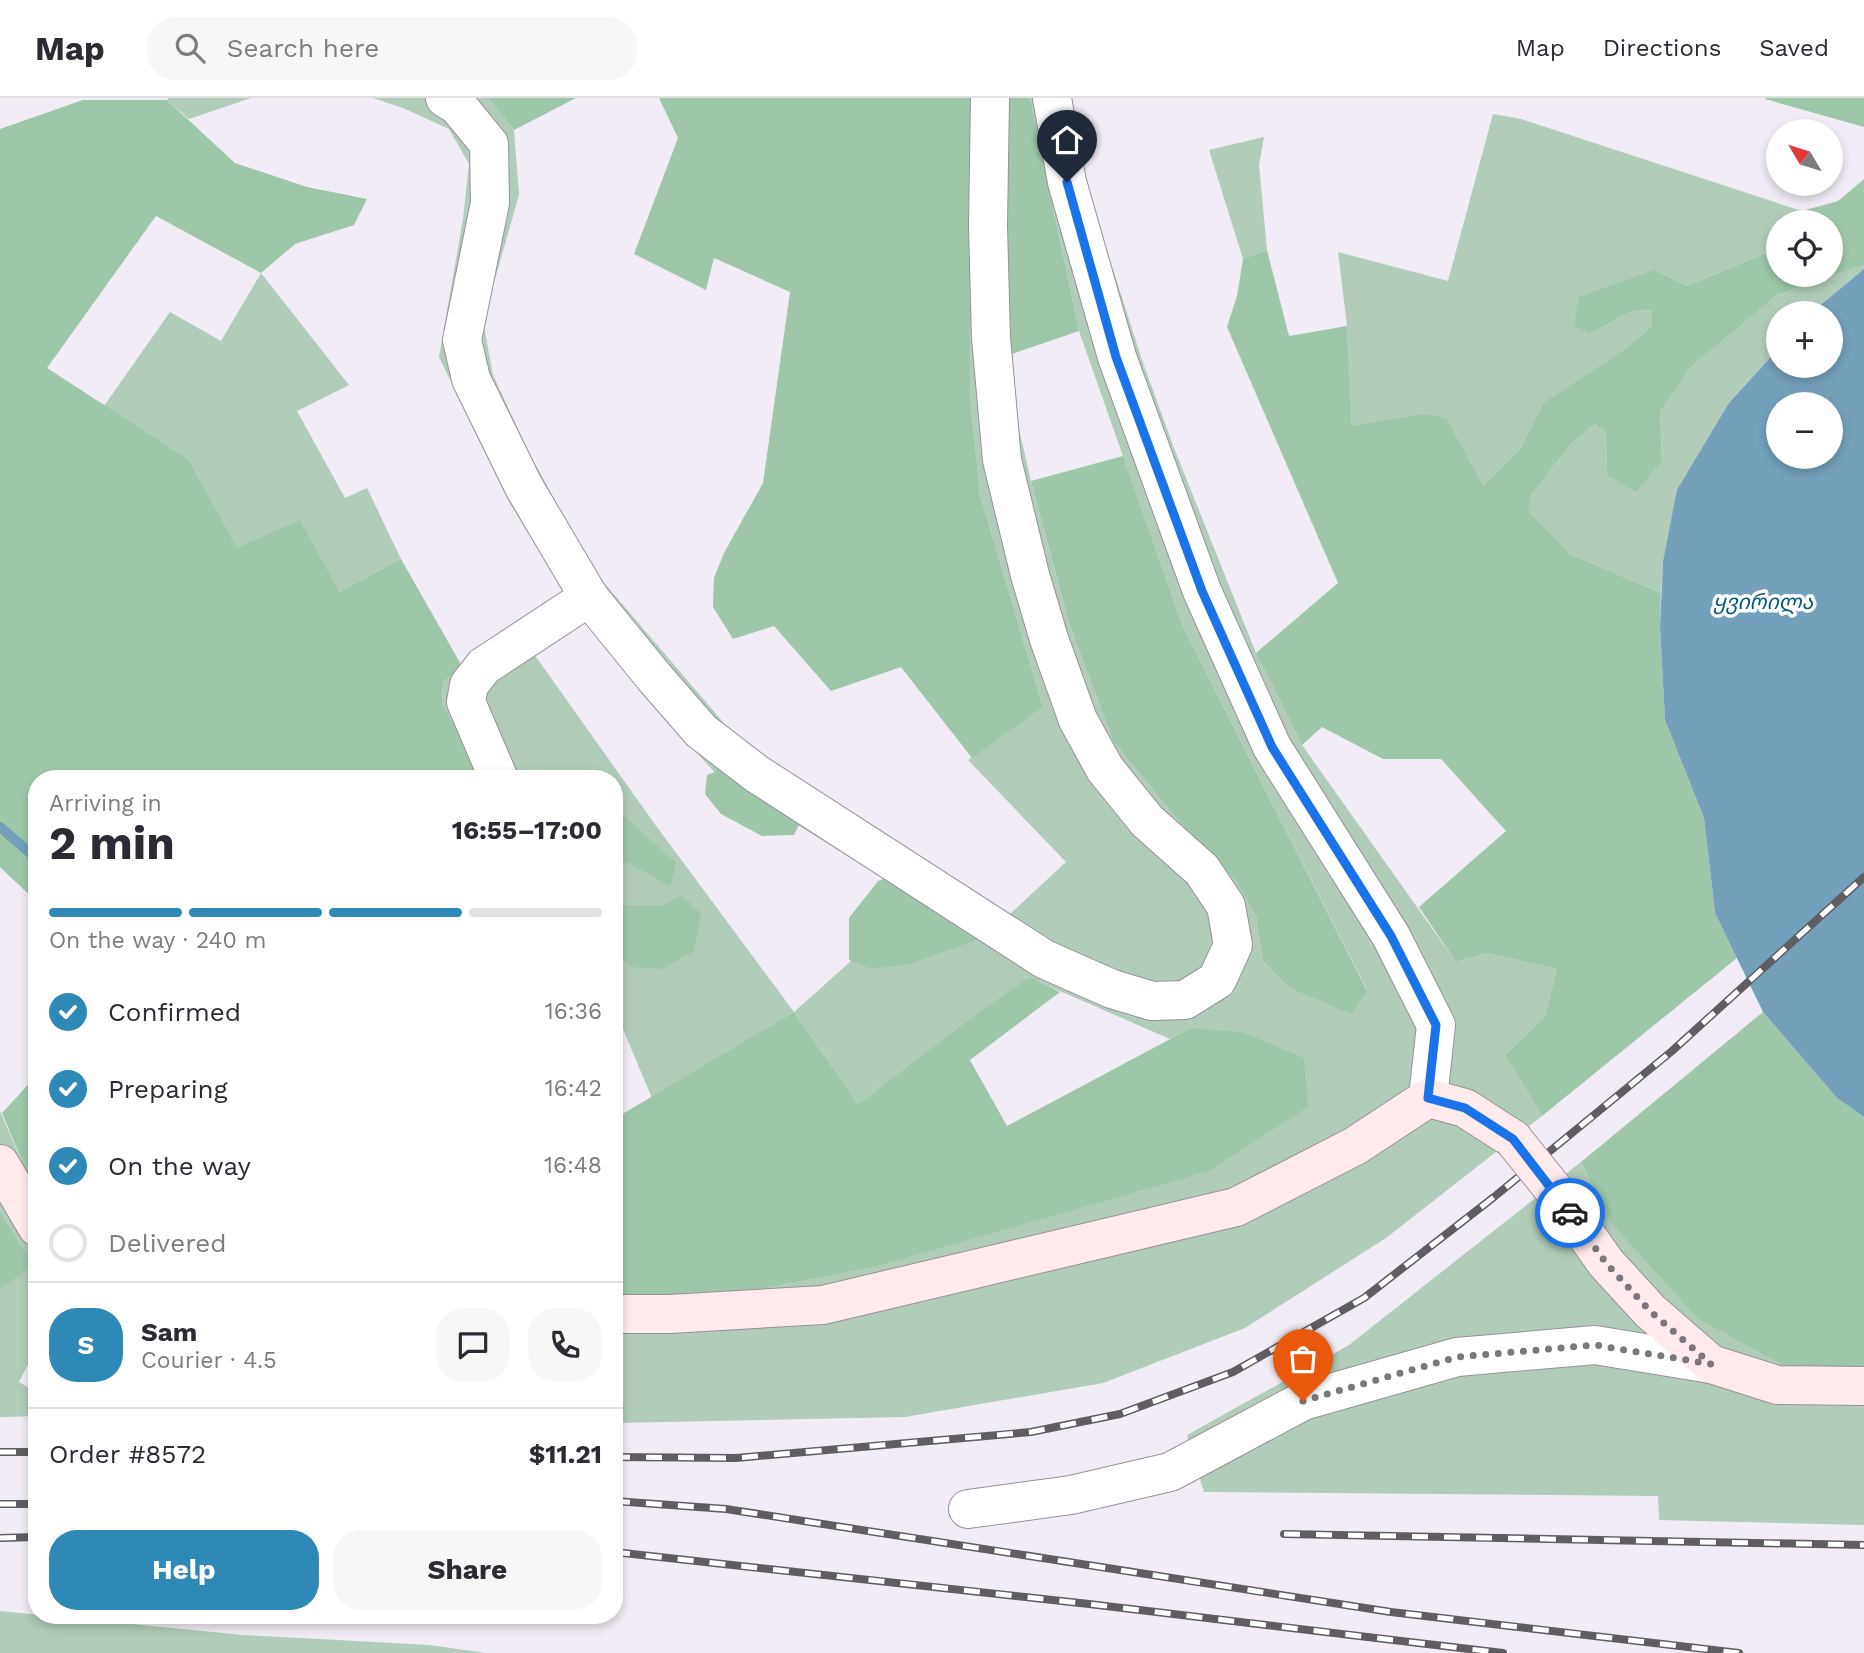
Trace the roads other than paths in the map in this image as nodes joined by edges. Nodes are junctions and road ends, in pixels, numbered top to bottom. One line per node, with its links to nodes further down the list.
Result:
1 (445, 98): 4 (street)
2 (990, 98): 4 (street)
3 (1052, 98): 6 (street)
4 (589, 597): 5 (street)
5 (495, 770)
6 (1428, 1098): 9 (street); 10 (street, bridge)
7 (0, 1164): 8 (street)
8 (28, 1212)
9 (623, 1314)
10 (1711, 1364): 11 (street); 12 (street)
11 (1864, 1385)
12 (968, 1509)

